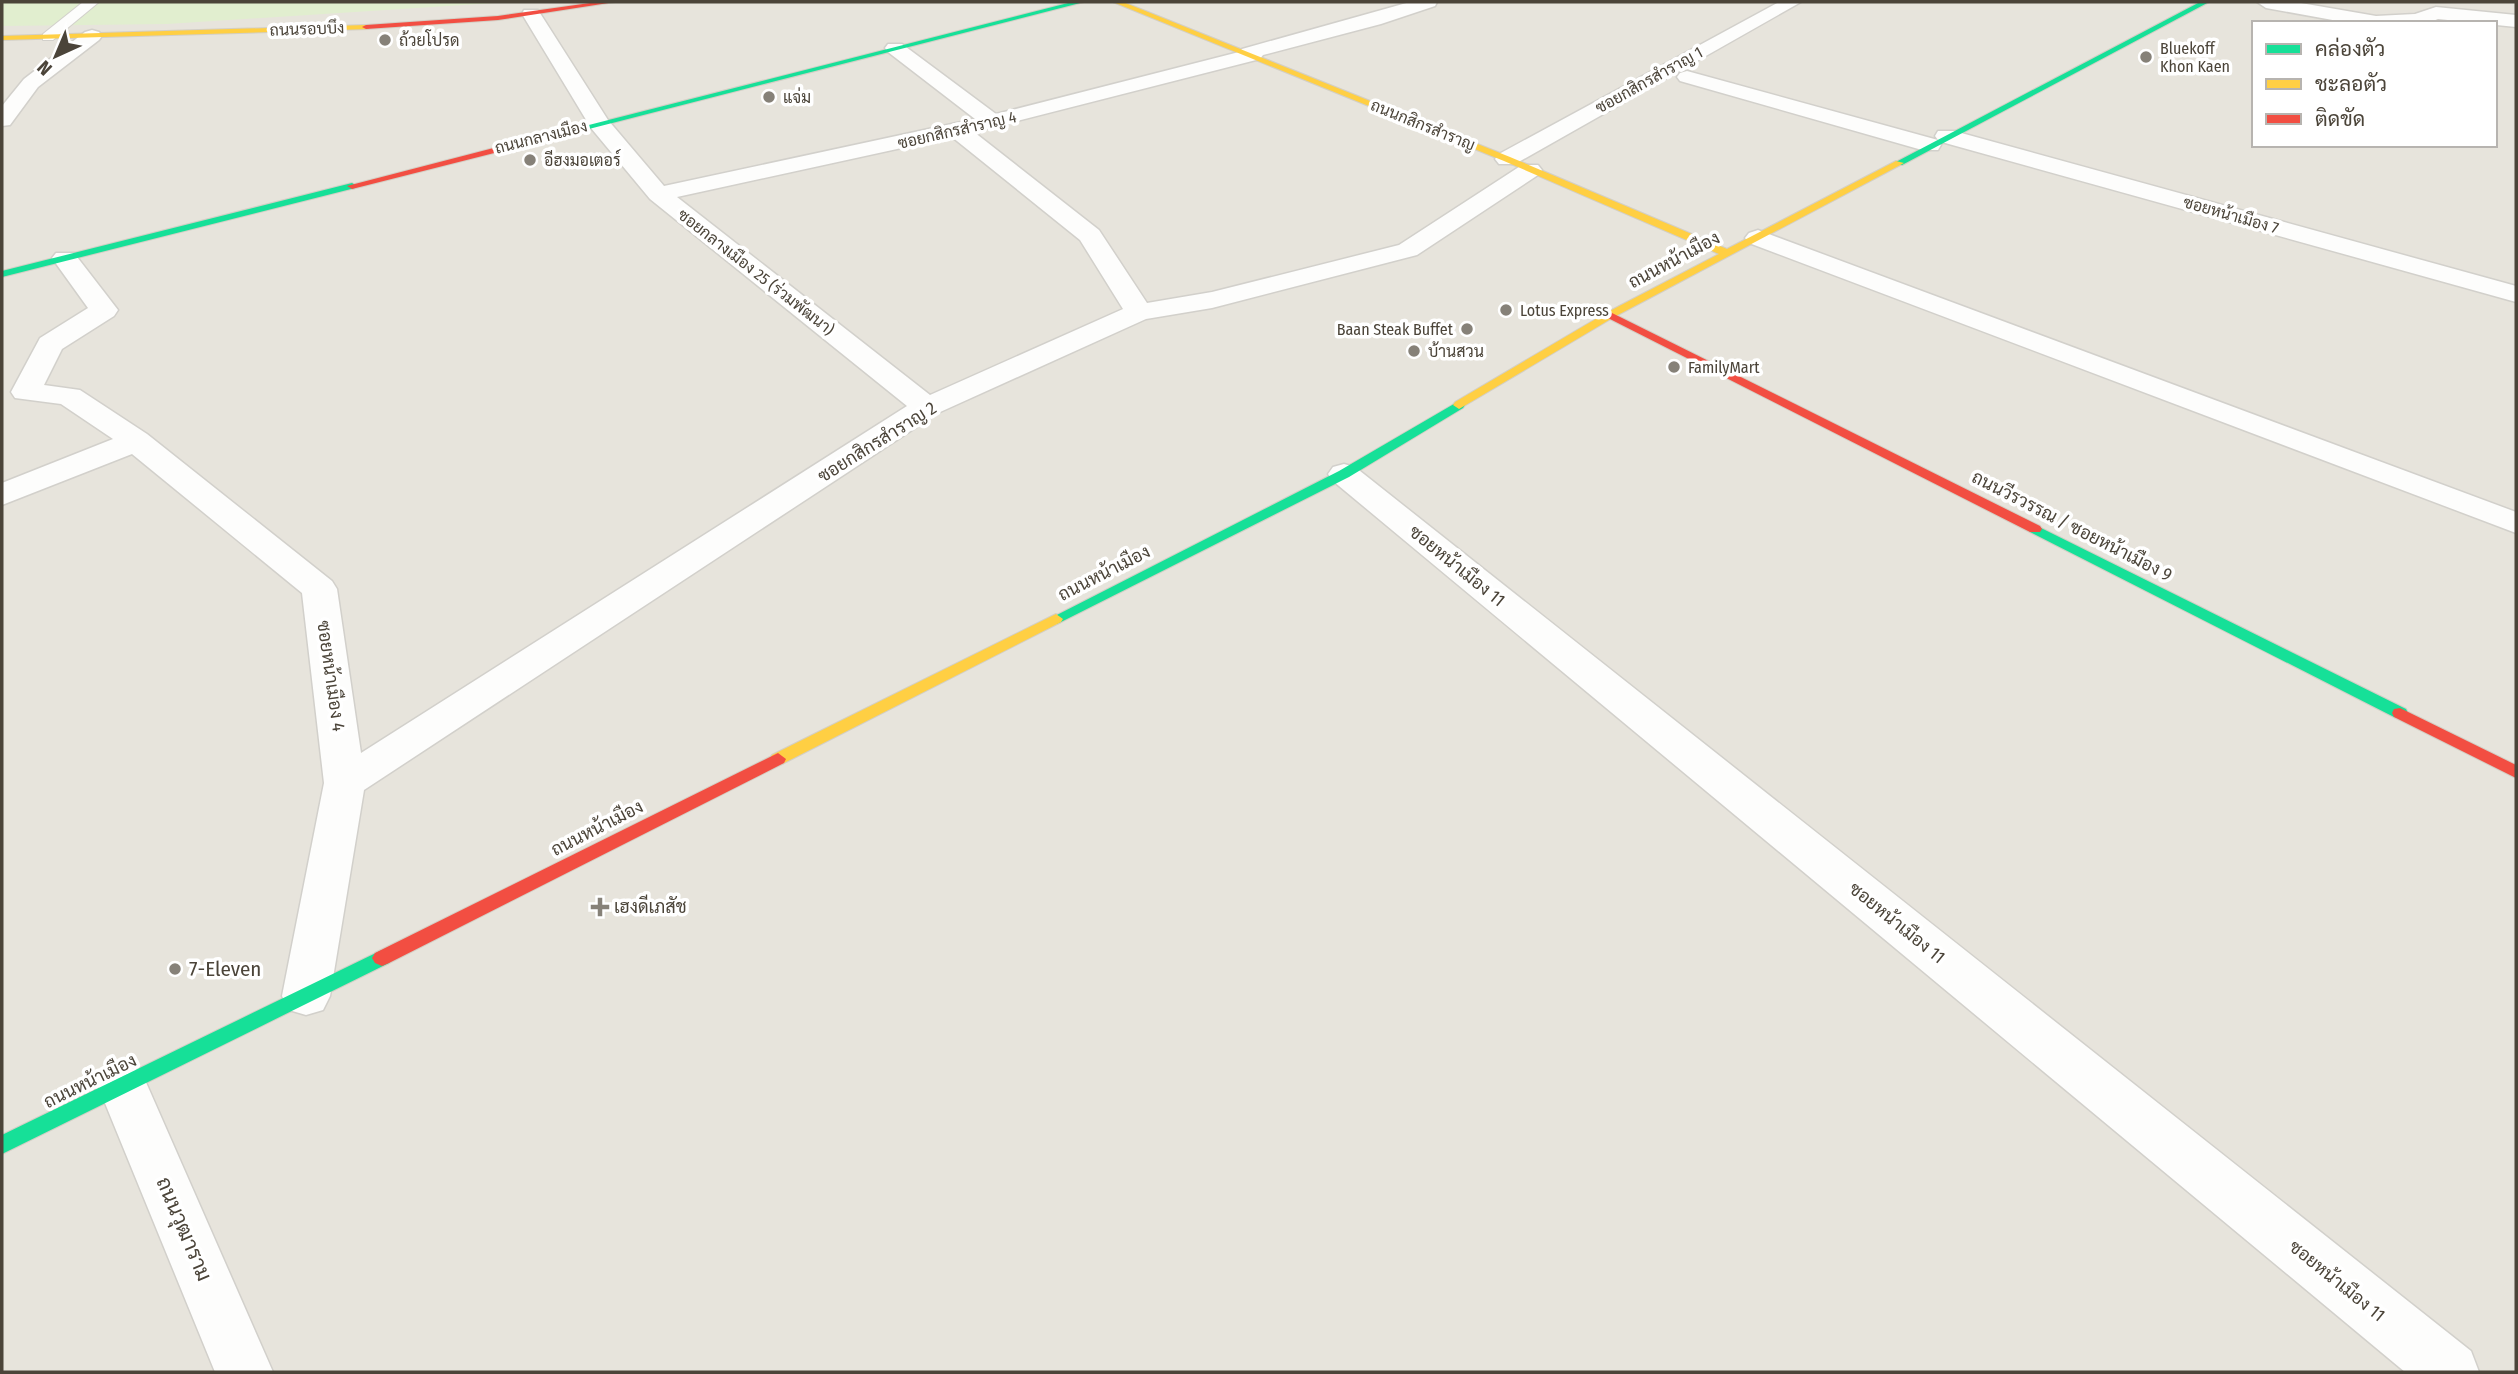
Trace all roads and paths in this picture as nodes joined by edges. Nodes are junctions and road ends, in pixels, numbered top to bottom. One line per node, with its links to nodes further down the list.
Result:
1 (92, 2): 14 (lane)
2 (611, 2): 9 (street, ถนนรอบบึง)
3 (1080, 2): 16 (street, ถนนกลางเมือง)
4 (1117, 2): 17 (street, ถนนกสิกรสำราญ)
5 (1427, 2): 17 (street, ซอยกสิกรสำราญ 4)
6 (1791, 2): 24 (street, ซอยกสิกรสำราญ 1)
7 (2205, 2): 23 (street, ถนนหน้าเมือง)
8 (2266, 2): 10 (street)
9 (531, 14): 13 (street, ถนนรอบบึง); 21 (street, ซอยกลางเมือง 25 (ร่วมพัฒนา))
10 (2370, 21)
11 (2397, 21): 12 (street)
12 (2516, 21)
13 (92, 36): 14 (street, ถนนรอบบึง); 19 (street)
14 (48, 37): 15 (street, ถนนรอบบึง)
15 (2, 38)
16 (895, 48): 20 (street); 21 (street, ถนนกลางเมือง)
17 (1251, 54): 20 (street, ซอยกสิกรสำราญ 4); 24 (street, ถนนกสิกรสำราญ)
18 (1687, 77): 23 (street, ซอยหน้าเมือง 7)
19 (2, 120)
20 (993, 122): 22 (street, ซอยกสิกรสำราญ 4)
21 (598, 123): 25 (street, ซอยกลางเมือง 25 (ร่วมพัฒนา)); 28 (street, ถนนกลางเมือง)
22 (957, 130): 25 (street, ซอยกสิกรสำราญ 4); 31 (street)
23 (1938, 140): 26 (street, ถนนหน้าเมือง); 30 (street, ซอยหน้าเมือง 7)
24 (1519, 165): 27 (street, ถนนกสิกรสำราญ); 31 (street, ซอยกสิกรสำราญ 2)
25 (658, 194): 33 (street, ซอยกลางเมือง 25 (ร่วมพัฒนา))
26 (1758, 238): 27 (street, ถนนหน้าเมือง); 37 (street)
27 (1726, 253): 32 (street, ถนนหน้าเมือง)
28 (65, 258): 29 (street, ถนนกลางเมือง); 34 (street, ซอยหน้าเมือง 4)
29 (2, 274)
30 (2516, 294)
31 (1139, 312): 33 (street, ซอยกสิกรสำราญ 2)
32 (1610, 315): 35 (street, ถนนหน้าเมือง); 38 (street, ถนนวีรวรรณ / ซอยหน้าเมือง 9)
33 (927, 407): 39 (street, ซอยกสิกรสำราญ 2)
34 (136, 441): 36 (street); 39 (street, ซอยหน้าเมือง 4)
35 (1344, 474): 40 (street, ถนนหน้าเมือง); 44 (street, ซอยหน้าเมือง 11)
36 (2, 495)
37 (2516, 523)
38 (2516, 772)
39 (345, 783): 40 (street, ซอยหน้าเมือง 4)
40 (306, 996): 41 (street, ถนนหน้าเมือง)
41 (123, 1086): 42 (street, ถนนหน้าเมือง); 43 (street, ถนนวุฒาราม)
42 (2, 1145)
43 (244, 1372)
44 (2450, 1372)

